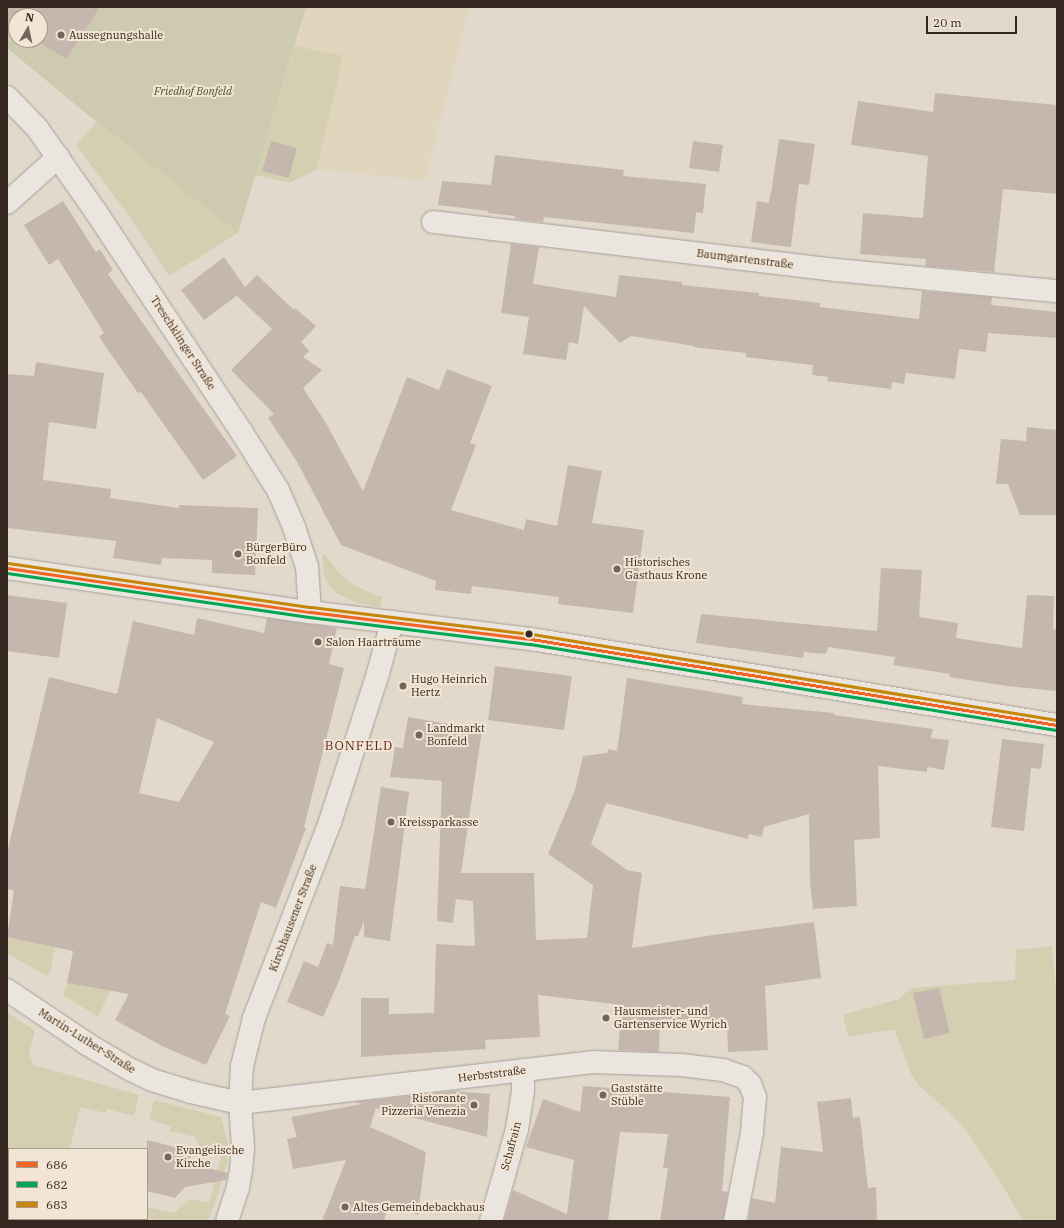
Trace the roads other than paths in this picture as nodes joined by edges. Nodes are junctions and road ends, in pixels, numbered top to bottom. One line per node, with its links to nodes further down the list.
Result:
1 (7, 97): 2 (street, Treschklinger Straße)
2 (58, 157): 3 (street); 7 (street, Treschklinger Straße)
3 (7, 203)
4 (433, 222): 5 (street, Baumgartenstraße)
5 (1057, 291)
6 (7, 568): 7 (street)
7 (310, 612): 8 (street)
8 (392, 622): 9 (street); 12 (street, Kirchhausener Straße)
9 (1057, 725)
10 (7, 990): 12 (street, Martin-Luther-Straße)
11 (523, 1070): 12 (street, Herbststraße); 14 (street, Schafrain); 15 (street, Herbststraße)
12 (240, 1103): 13 (street, Kirchhausener Straße)
13 (227, 1221)
14 (491, 1221)
15 (735, 1221)

